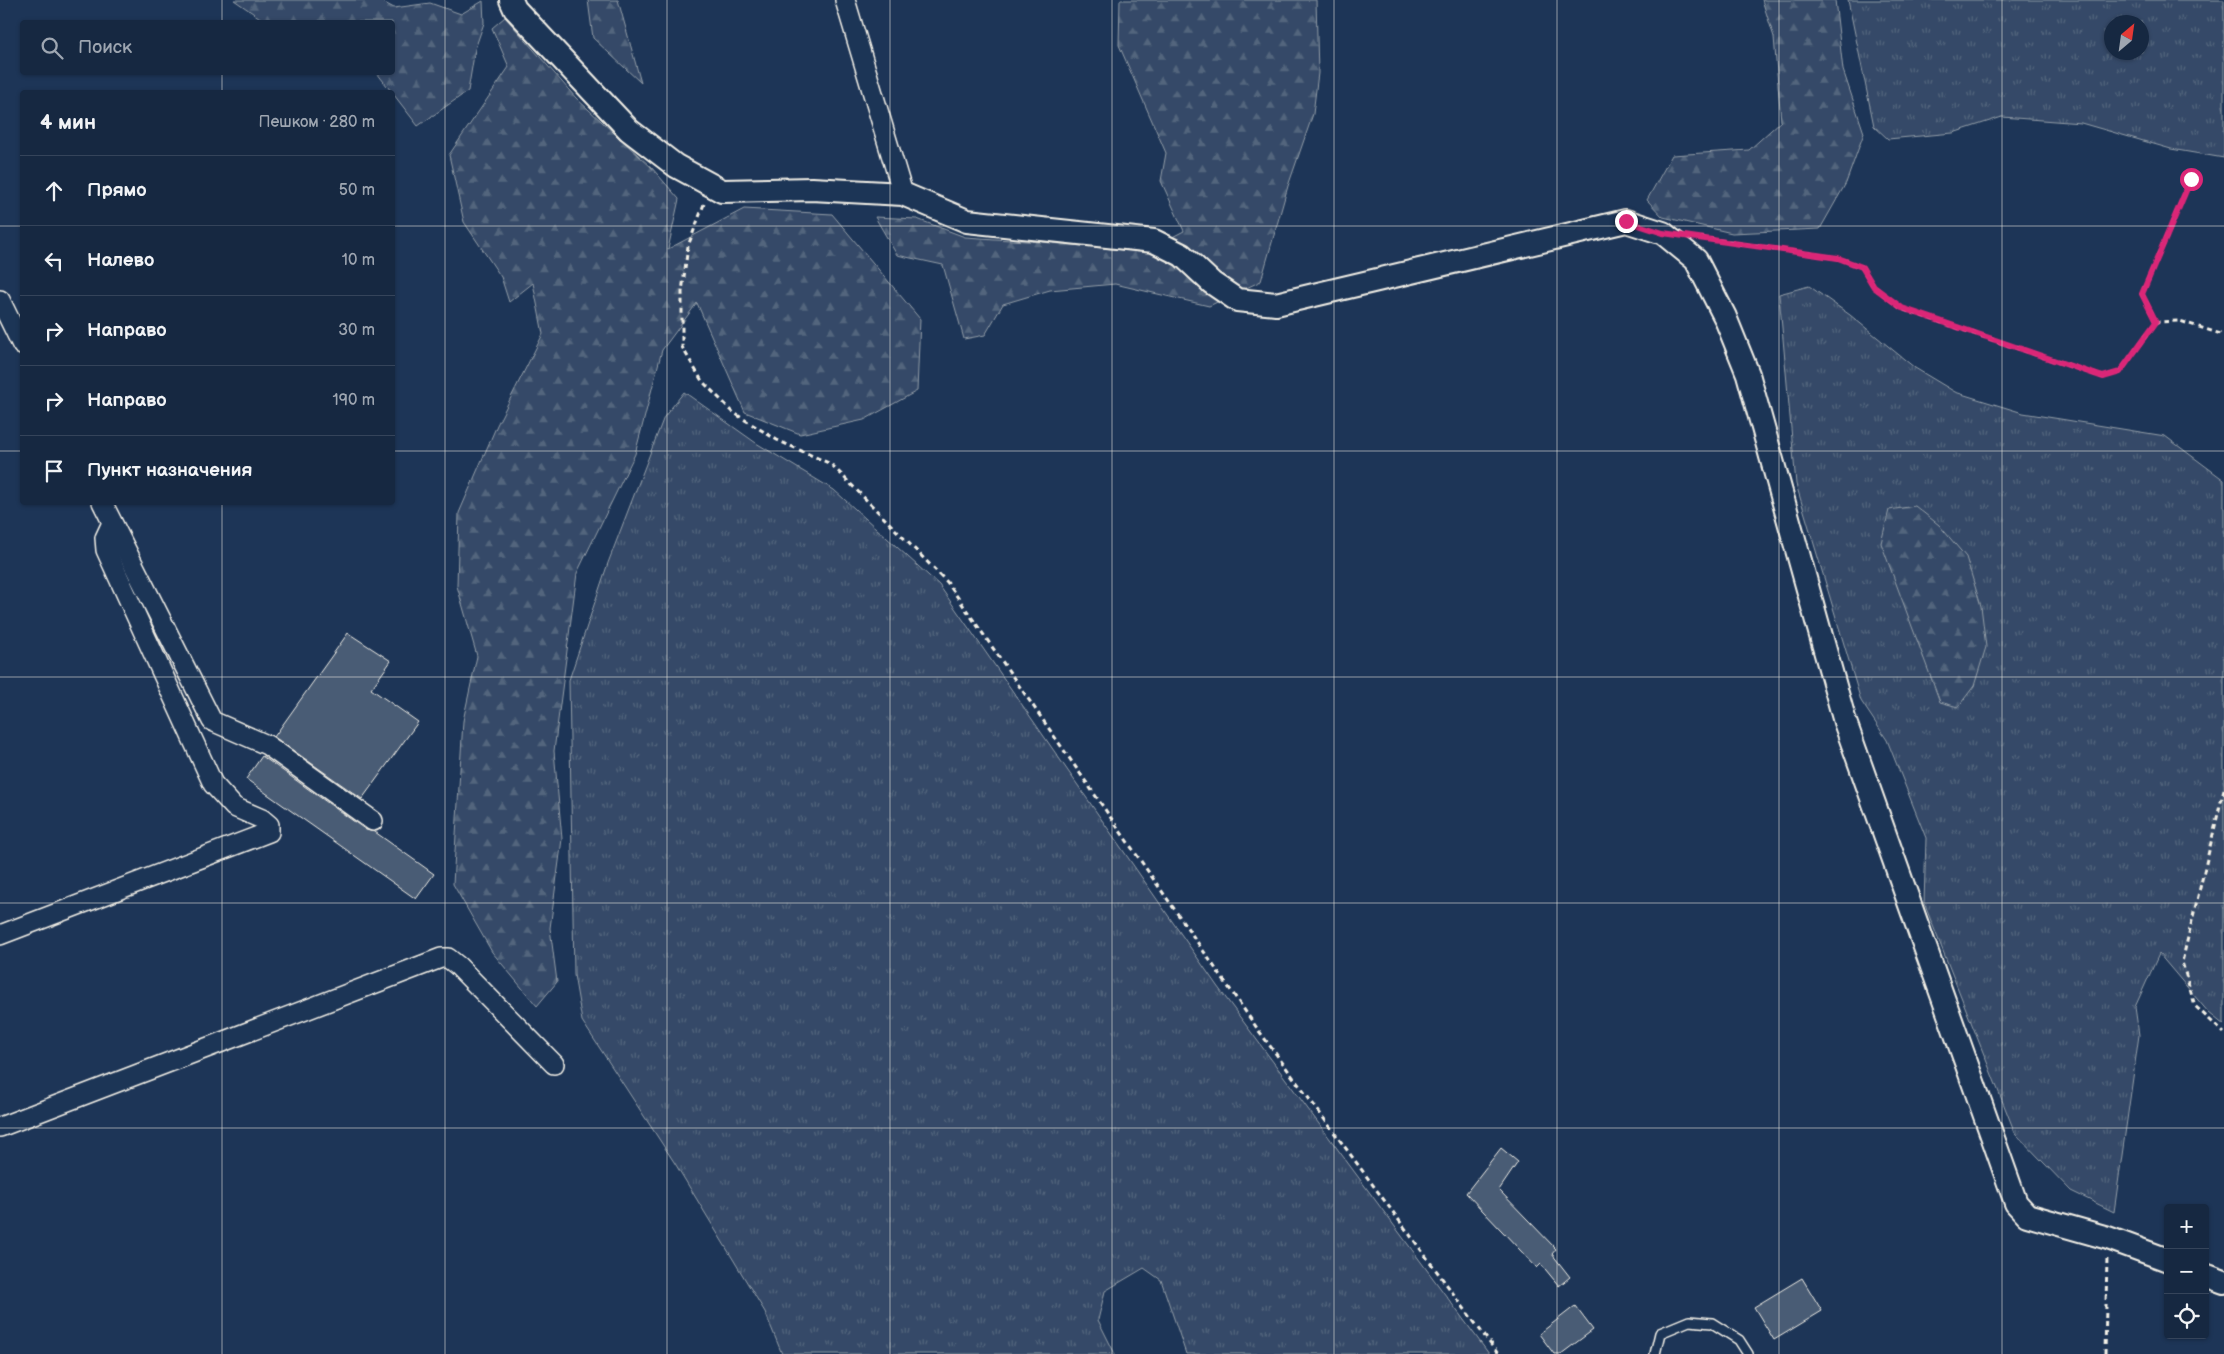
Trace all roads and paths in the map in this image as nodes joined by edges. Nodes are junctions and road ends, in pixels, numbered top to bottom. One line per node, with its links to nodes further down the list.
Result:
1 (511, 0): 4 (street)
2 (844, 0): 5 (street)
3 (2191, 179): 8 (path)
4 (711, 184): 5 (street); 23 (path)
5 (903, 194): 6 (street)
6 (1663, 233): 8 (path); 19 (street)
7 (0, 300): 10 (street)
8 (2156, 322): 9 (path)
9 (2224, 335)
10 (20, 341)
11 (103, 505): 12 (street)
12 (112, 523): 14 (street); 15 (street)
13 (2224, 789): 16 (path)
14 (372, 821)
15 (0, 935)
16 (2224, 1033)
17 (554, 1064): 18 (street)
18 (0, 1126)
19 (2108, 1238): 20 (street); 26 (path)
20 (2164, 1259)
21 (2209, 1276): 22 (street)
22 (2224, 1282)
23 (1498, 1354)
24 (1655, 1354): 25 (lane)
25 (1748, 1354)
26 (2105, 1354)

